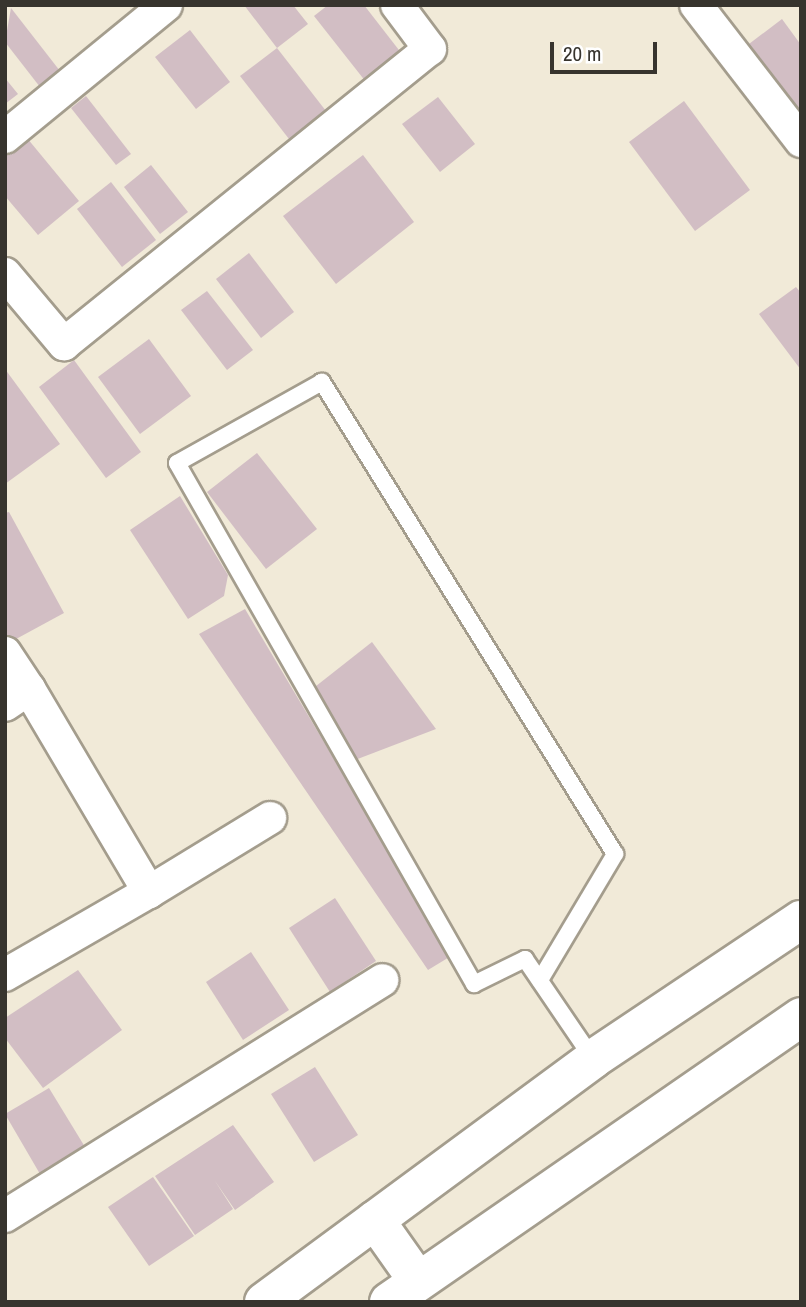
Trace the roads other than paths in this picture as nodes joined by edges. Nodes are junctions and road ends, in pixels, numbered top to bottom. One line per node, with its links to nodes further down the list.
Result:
1 (166, 5): 4 (street)
2 (397, 5): 6 (street)
3 (696, 5): 5 (street)
4 (5, 137)
5 (801, 141)
6 (5, 274)
7 (5, 653): 8 (street)
8 (17, 697): 10 (street)
9 (270, 817): 10 (street)
10 (149, 892): 12 (street)
11 (801, 920): 16 (street)
12 (5, 975)
13 (382, 980): 17 (street)
14 (540, 981): 14 (lane); 16 (lane)
15 (801, 1017): 19 (street)
16 (593, 1059): 18 (street)
17 (5, 1216)
18 (375, 1220): 19 (street); 20 (street)
19 (403, 1291)
20 (264, 1302)

